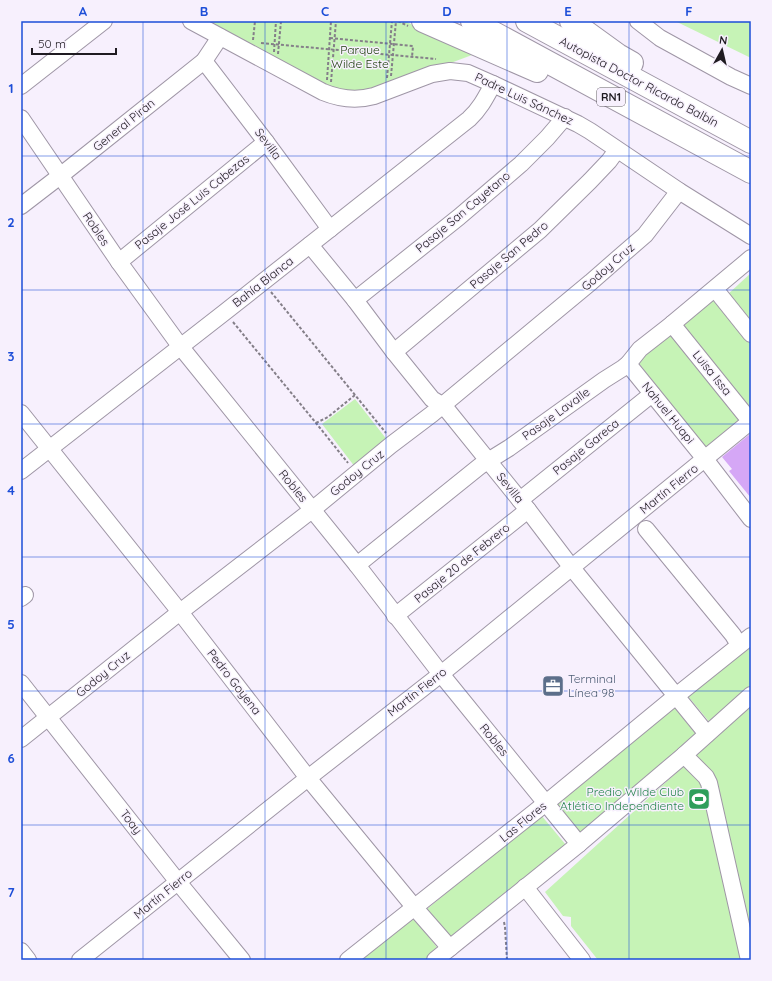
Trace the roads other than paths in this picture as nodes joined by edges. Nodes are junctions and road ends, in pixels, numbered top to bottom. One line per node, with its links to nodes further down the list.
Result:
1 (104, 21): 11 (street)
2 (191, 21): 8 (street, Padre Luis Sánchez)
3 (472, 21): 12 (highway, RN1)
4 (527, 21): 16 (highway, Autopista Doctor Ricardo Balbín / RN1)
5 (571, 21): 16 (highway)
6 (638, 21): 13 (street)
7 (416, 24): 12 (highway)
8 (220, 37): 9 (street, General Pirán); 10 (street, Padre Luis Sánchez)
9 (204, 60): 17 (street, Sevilla); 20 (street, General Pirán)
10 (493, 84): 14 (street, Padre Luis Sánchez); 23 (street, Bahía Blanca)
11 (21, 86)
12 (590, 86): 19 (highway, RN1)
13 (751, 86)
14 (565, 117): 18 (street, Padre Luis Sánchez); 29 (street, Pasaje San Cayetano)
15 (21, 118): 20 (street, Robles)
16 (742, 138)
17 (266, 142): 23 (street, Sevilla); 27 (street, Pasaje José Luis Cabezas)
18 (617, 150): 21 (street, Padre Luis Sánchez); 33 (street, Pasaje San Pedro)
19 (751, 172)
20 (60, 176): 22 (street, General Pirán); 27 (street, Robles)
21 (679, 191): 24 (street, Padre Luis Sánchez); 36 (street, Godoy Cruz)
22 (21, 206)
23 (330, 229): 25 (street, Bahía Blanca)
24 (751, 236)
25 (310, 245): 29 (street, Sevilla); 32 (street, Bahía Blanca)
26 (751, 258): 28 (street, Pasaje Lavalle)
27 (119, 262): 32 (street, Robles)
28 (715, 289): 30 (street, Pasaje Lavalle); 31 (street)
29 (355, 300): 33 (street, Sevilla)
30 (672, 324): 34 (street, Pasaje Lavalle); 38 (street, Luisa Issa)
31 (751, 334)
32 (180, 346): 39 (street, Bahía Blanca); 44 (street, Robles)
33 (394, 352): 36 (street, Sevilla)
34 (628, 364): 35 (street, Nahuel Huapi); 41 (street, Pasaje Lavalle)
35 (652, 394): 40 (street, Nahuel Huapi); 43 (street, Pasaje Gareca)
36 (442, 405): 41 (street, Sevilla); 44 (street, Godoy Cruz)
37 (21, 413): 39 (street, Pedro Goyena)
38 (751, 421): 40 (street, Martín Fierro)
39 (49, 448): 42 (street, Bahía Blanca); 49 (street, Pedro Goyena)
40 (705, 459): 45 (street, Nahuel Huapi); 48 (street, Martín Fierro)
41 (488, 461): 43 (street, Sevilla); 47 (street, Pasaje Lavalle)
42 (21, 471)
43 (524, 505): 48 (street, Sevilla); 50 (street, Pasaje 20 de Febrero)
44 (312, 510): 47 (street, Robles); 49 (street, Godoy Cruz)
45 (751, 519)
46 (646, 529): 51 (street)
47 (357, 565): 50 (street, Robles)
48 (572, 568): 52 (street, Martín Fierro); 55 (street, Sevilla)
49 (180, 612): 56 (street, Godoy Cruz); 60 (street, Pedro Goyena)
50 (396, 616): 52 (street, Robles)
51 (745, 641): 55 (street, Las Flores)
52 (441, 674): 60 (street, Martín Fierro); 61 (street, Robles)
53 (21, 682): 56 (street, Toay)
54 (751, 695): 57 (street)
55 (676, 696): 57 (street, Sevilla); 61 (street, Las Flores)
56 (48, 718): 58 (street, Godoy Cruz); 63 (street, Toay)
57 (707, 734): 59 (street)
58 (21, 739)
59 (684, 755): 62 (street); 74 (street)
60 (308, 778): 63 (street, Martín Fierro); 65 (street, Pedro Goyena)
61 (546, 804): 62 (street, Robles); 65 (street, Las Flores)
62 (579, 844): 64 (street)
63 (178, 882): 69 (street, Martín Fierro); 70 (street, Toay)
64 (525, 887): 66 (street); 73 (street)
65 (415, 908): 66 (street, Pedro Goyena); 71 (street, Las Flores)
66 (450, 948): 72 (street)
67 (21, 951): 68 (street)
68 (28, 960)
69 (80, 960)
70 (242, 960)
71 (348, 960)
72 (435, 960)
73 (582, 960)
74 (749, 960)

